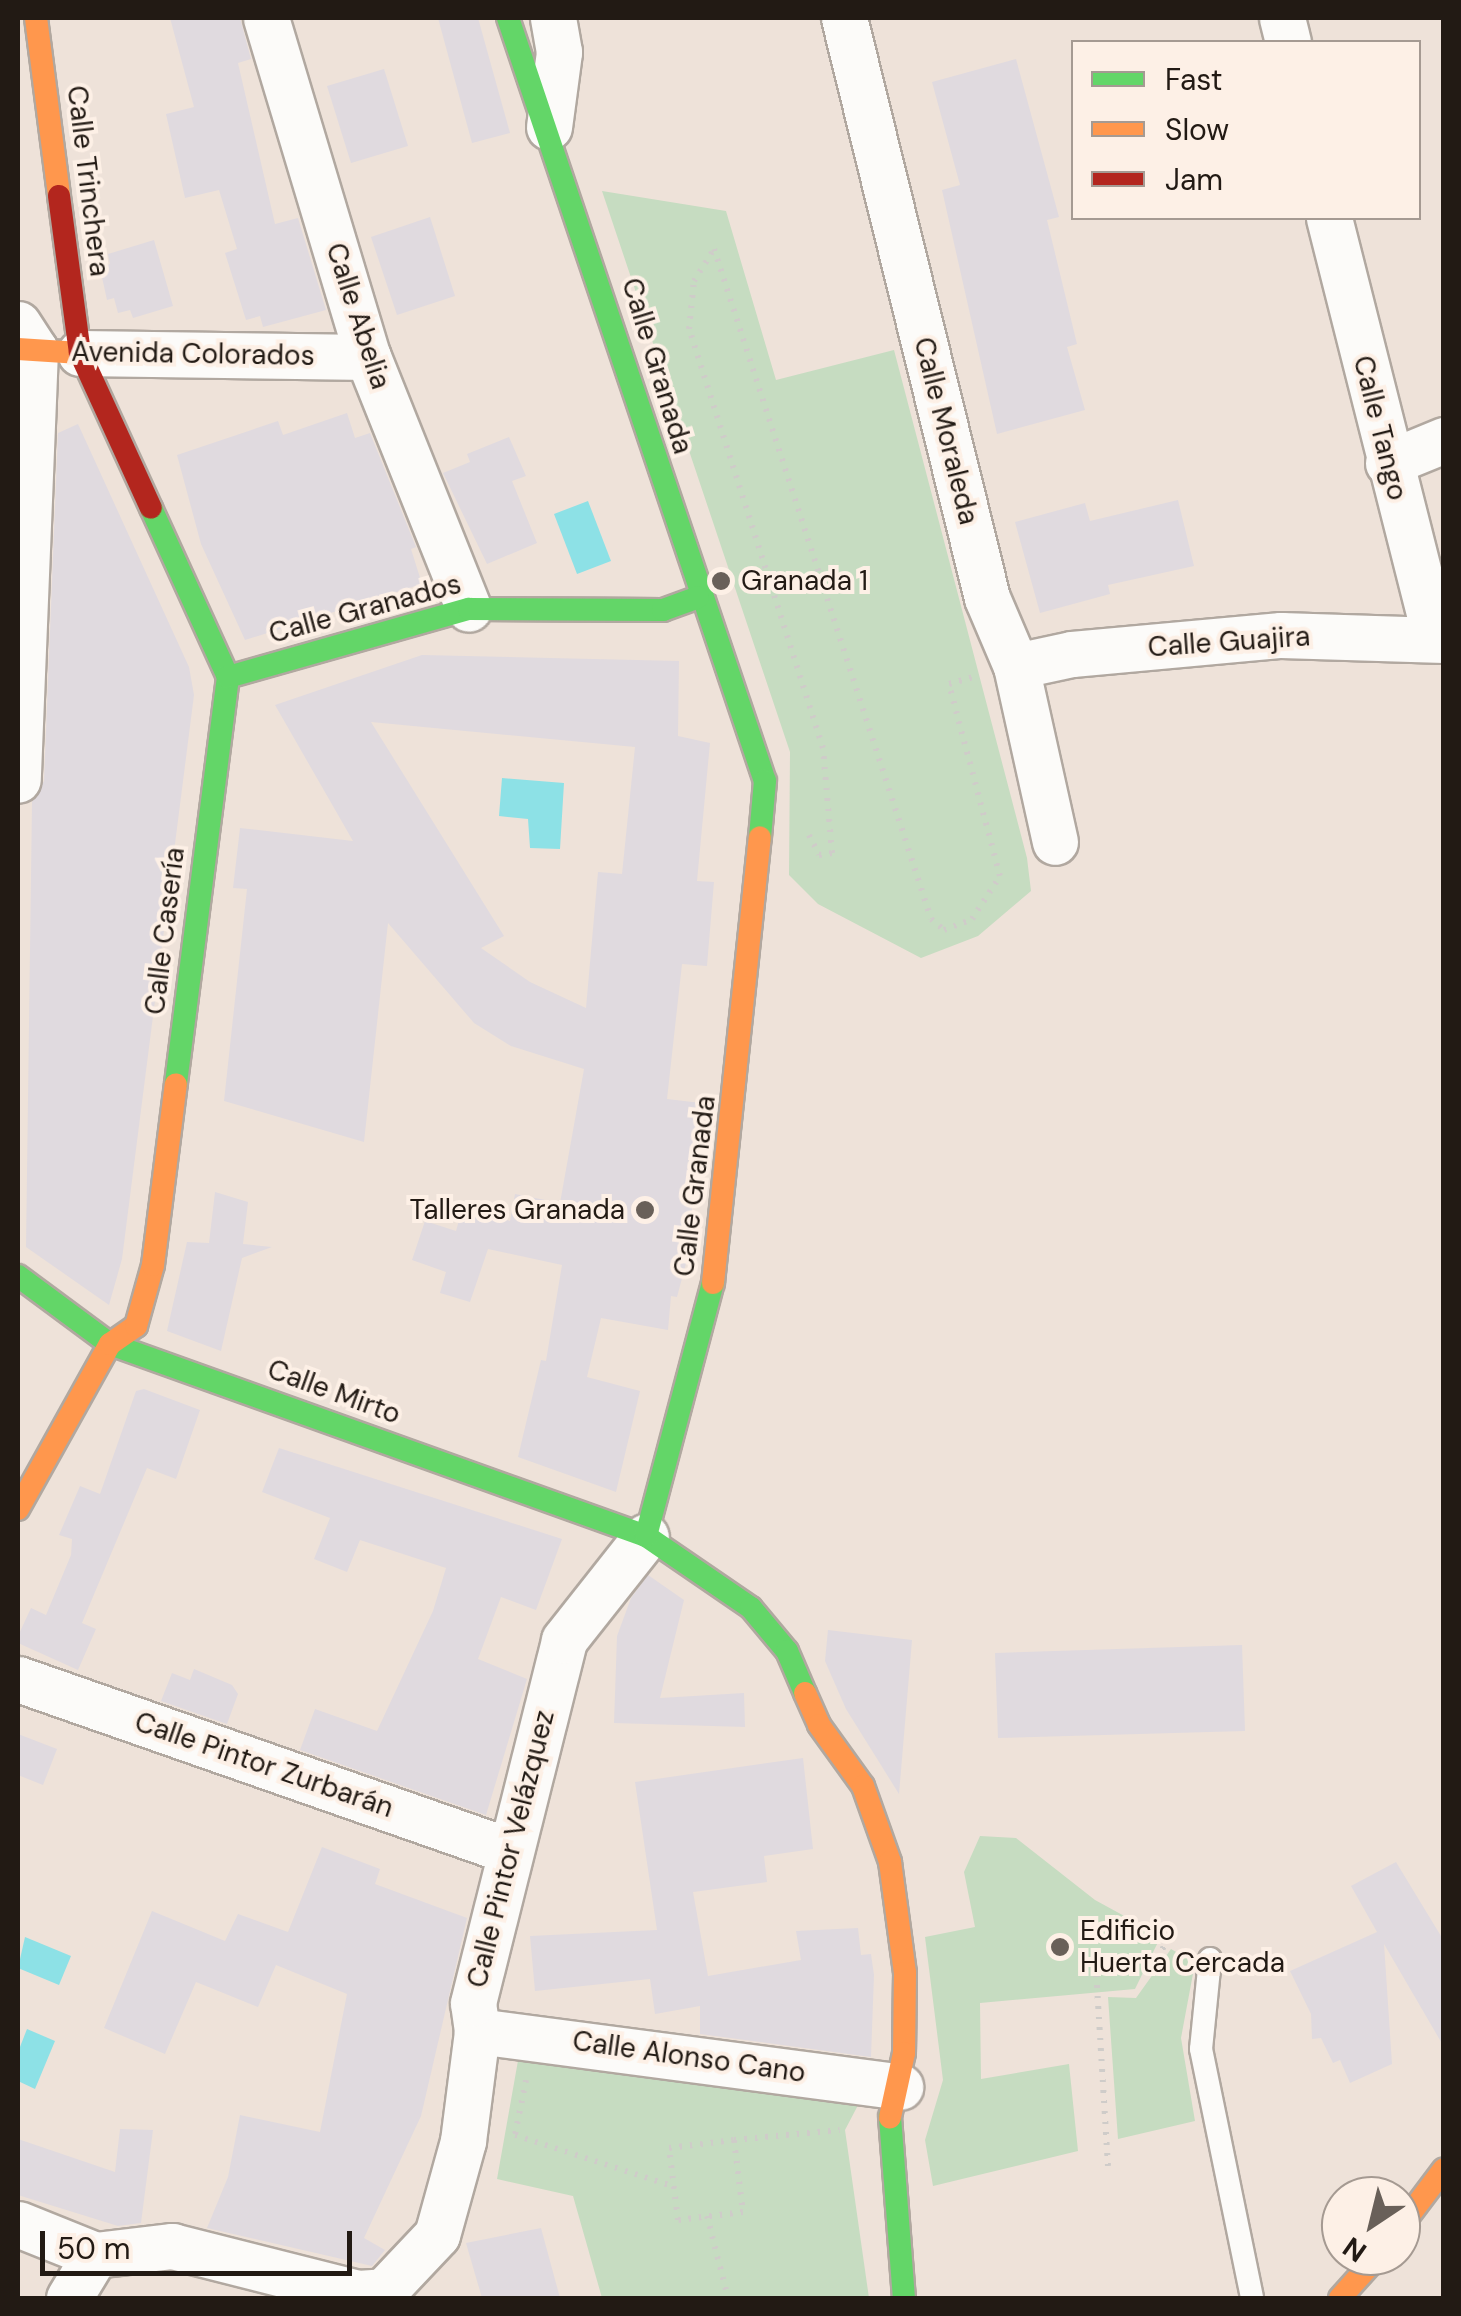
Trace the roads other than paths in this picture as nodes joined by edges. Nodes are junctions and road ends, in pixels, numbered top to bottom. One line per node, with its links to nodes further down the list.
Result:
1 (36, 18): 9 (street, Calle Trinchera)
2 (266, 18): 10 (street, Calle Abelia)
3 (508, 18): 6 (street, Calle Granada)
4 (553, 18): 6 (street)
5 (844, 18): 17 (street, Calle Moraleda)
6 (548, 126): 13 (street, Calle Granada)
7 (1329, 220): 12 (street, Calle Tango)
8 (23, 341): 9 (street, Avenida Colorados); 16 (street)
9 (80, 353): 10 (street, Avenida Colorados); 18 (street)
10 (368, 357): 14 (street, Calle Abelia)
11 (1444, 440): 12 (street)
12 (1388, 464): 15 (street, Calle Tango)
13 (698, 597): 14 (street, Calle Granados); 24 (street, Calle Granada)
14 (469, 608): 18 (street, Calle Granados)
15 (1439, 639): 17 (street, Calle Guajira)
16 (21, 645): 19 (street)
17 (998, 671): 20 (street, Calle Moraleda)
18 (228, 678): 22 (street, Calle Casería)
19 (18, 780)
20 (1055, 842)
21 (18, 1276): 22 (street, Calle Mirto)
22 (110, 1344): 23 (street, Calle Casería); 24 (street, Calle Mirto)
23 (18, 1509)
24 (646, 1536): 26 (street, Calle Pintor Velázquez); 29 (street)
25 (18, 1679): 26 (street, Calle Pintor Zurbarán)
26 (510, 1851): 28 (street, Calle Pintor Velázquez)
27 (1210, 1959): 37 (lane)
28 (477, 2031): 29 (street, Calle Alonso Cano); 33 (street, Calle Pintor Velázquez)
29 (900, 2087): 36 (street)
30 (1444, 2170): 31 (street)
31 (1421, 2200)
32 (18, 2224): 33 (street, Calle Pintor Velázquez)
33 (95, 2255): 35 (street)
34 (1360, 2276): 38 (street)
35 (69, 2298)
36 (904, 2298)
37 (1252, 2298)
38 (1340, 2298)

